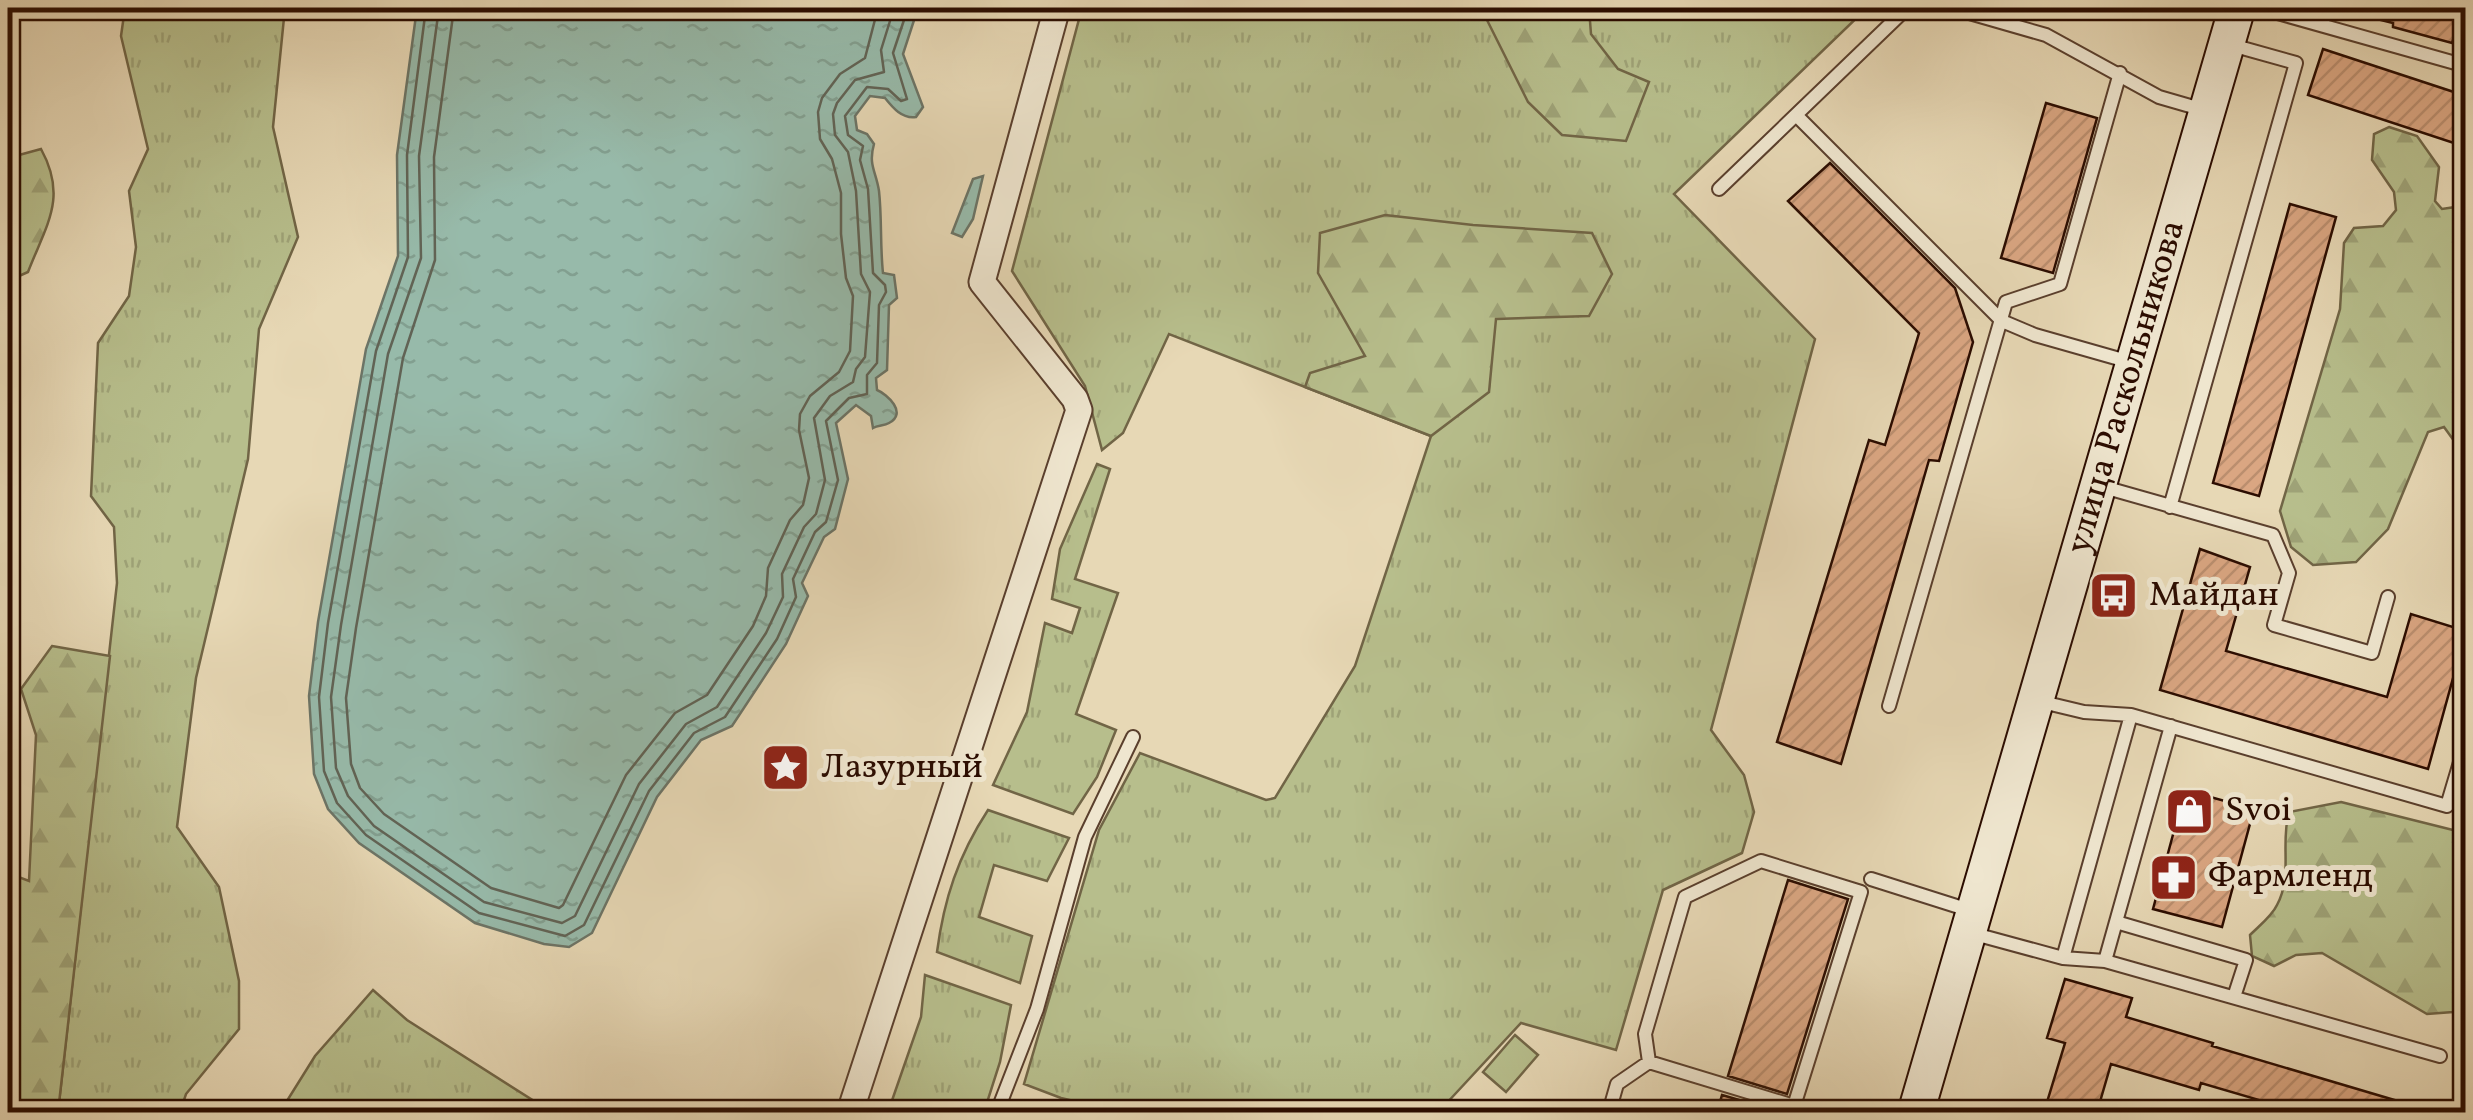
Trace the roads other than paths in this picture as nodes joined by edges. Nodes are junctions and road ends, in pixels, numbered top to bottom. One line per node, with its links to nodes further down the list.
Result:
1 (1058, 8): 34 (street)
2 (1907, 8): 11 (lane)
3 (1952, 8): 9 (lane)
4 (2237, 8): 7 (street, улица Раскольникова)
5 (2260, 8): 6 (lane)
6 (2289, 12): 8 (lane)
7 (2226, 44): 10 (street, улица Раскольникова); 16 (lane)
8 (2466, 66)
9 (2120, 74): 10 (lane); 13 (lane)
10 (2207, 110): 14 (street, улица Раскольникова)
11 (1796, 115): 12 (lane); 13 (lane)
12 (1719, 188)
13 (2002, 321): 14 (lane); 19 (lane)
14 (2133, 363): 15 (street, улица Раскольникова)
15 (2098, 486): 16 (lane); 18 (street, улица Раскольникова)
16 (2170, 507): 17 (lane)
17 (2388, 597)
18 (2035, 700): 20 (lane); 25 (street, улица Раскольникова)
19 (1889, 706)
20 (2131, 715): 21 (lane); 27 (lane)
21 (2171, 726): 23 (lane); 26 (lane)
22 (1132, 737): 35 (lane)
23 (2466, 742)
24 (1871, 879): 25 (lane)
25 (1971, 922): 27 (lane); 37 (street, улица Раскольникова)
26 (2116, 922): 28 (lane); 29 (lane)
27 (2063, 958): 28 (lane)
28 (2105, 960): 29 (lane)
29 (2234, 997): 30 (lane)
30 (2440, 1056)
31 (1650, 1062): 32 (lane); 33 (lane); 36 (lane)
32 (1777, 1107): 33 (lane)
33 (1800, 1109)
34 (850, 1112)
35 (998, 1112)
36 (1608, 1112)
37 (1916, 1112)

